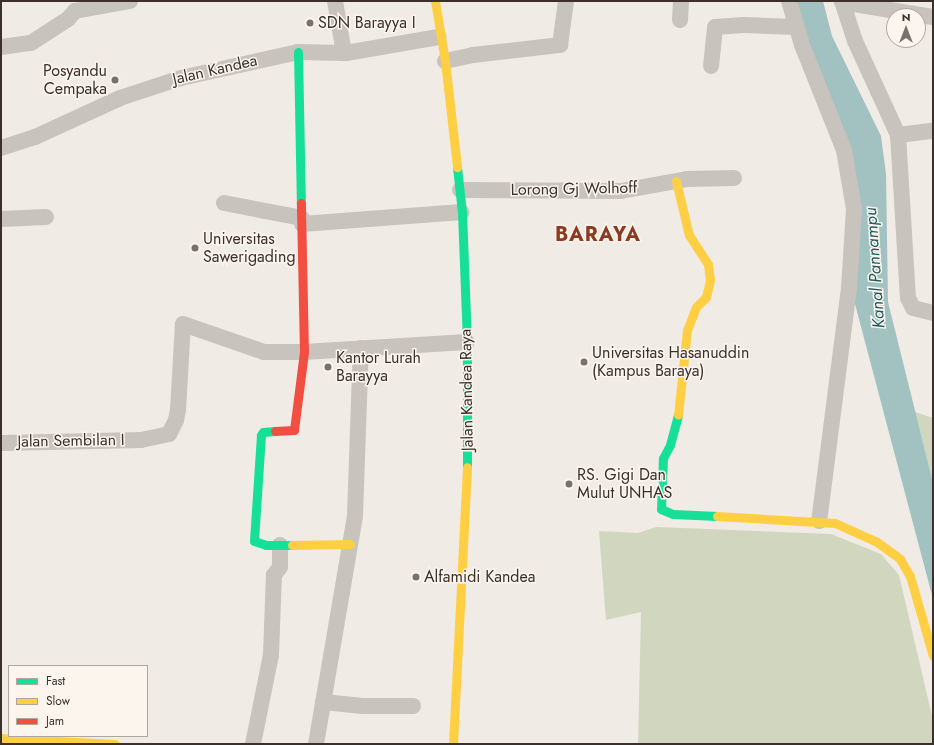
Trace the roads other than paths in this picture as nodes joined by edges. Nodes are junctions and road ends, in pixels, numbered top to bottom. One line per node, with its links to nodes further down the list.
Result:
1 (130, 1): 8 (street)
2 (335, 1): 15 (street)
3 (435, 1): 12 (main road, Jalan Kandea Raya)
4 (566, 1): 16 (street)
5 (681, 1): 10 (street)
6 (789, 1): 11 (street)
7 (842, 1): 9 (street); 19 (street)
8 (75, 6): 13 (street)
9 (933, 17)
10 (680, 20)
11 (796, 27): 17 (street); 34 (street)
12 (439, 37): 15 (street, Jalan Kandea); 16 (main road, Jalan Kandea Raya)
13 (1, 47)
14 (298, 52): 15 (street, Jalan Kandea); 20 (street, Jalan Kandea); 28 (main road)
15 (344, 53)
16 (445, 60): 23 (main road, Jalan Kandea Raya)
17 (711, 66)
18 (933, 131): 19 (street)
19 (898, 135): 29 (street)
20 (1, 148)
21 (734, 178): 22 (street, Lorong Gj Wolhoff)
22 (676, 181): 23 (street, Lorong Gj Wolhoff); 34 (main road)
23 (460, 190): 25 (main road, Jalan Kandea Raya)
24 (224, 203): 28 (street)
25 (462, 212): 28 (street); 30 (main road, Jalan Kandea Raya)
26 (46, 217): 27 (street)
27 (1, 219)
28 (302, 221): 32 (main road)
29 (933, 313)
30 (467, 342): 31 (street); 44 (main road, Jalan Kandea Raya)
31 (361, 348): 32 (street); 35 (street)
32 (304, 352): 33 (street, Jalan Sembilan I); 36 (main road)
33 (1, 443)
34 (819, 521): 37 (main road)
35 (350, 544): 36 (main road); 38 (street)
36 (280, 545): 42 (street)
37 (933, 656)
38 (323, 702): 39 (street); 43 (street)
39 (413, 706)
40 (1, 738): 41 (main road)
41 (115, 744)
42 (253, 744)
43 (316, 744)
44 (453, 744)

